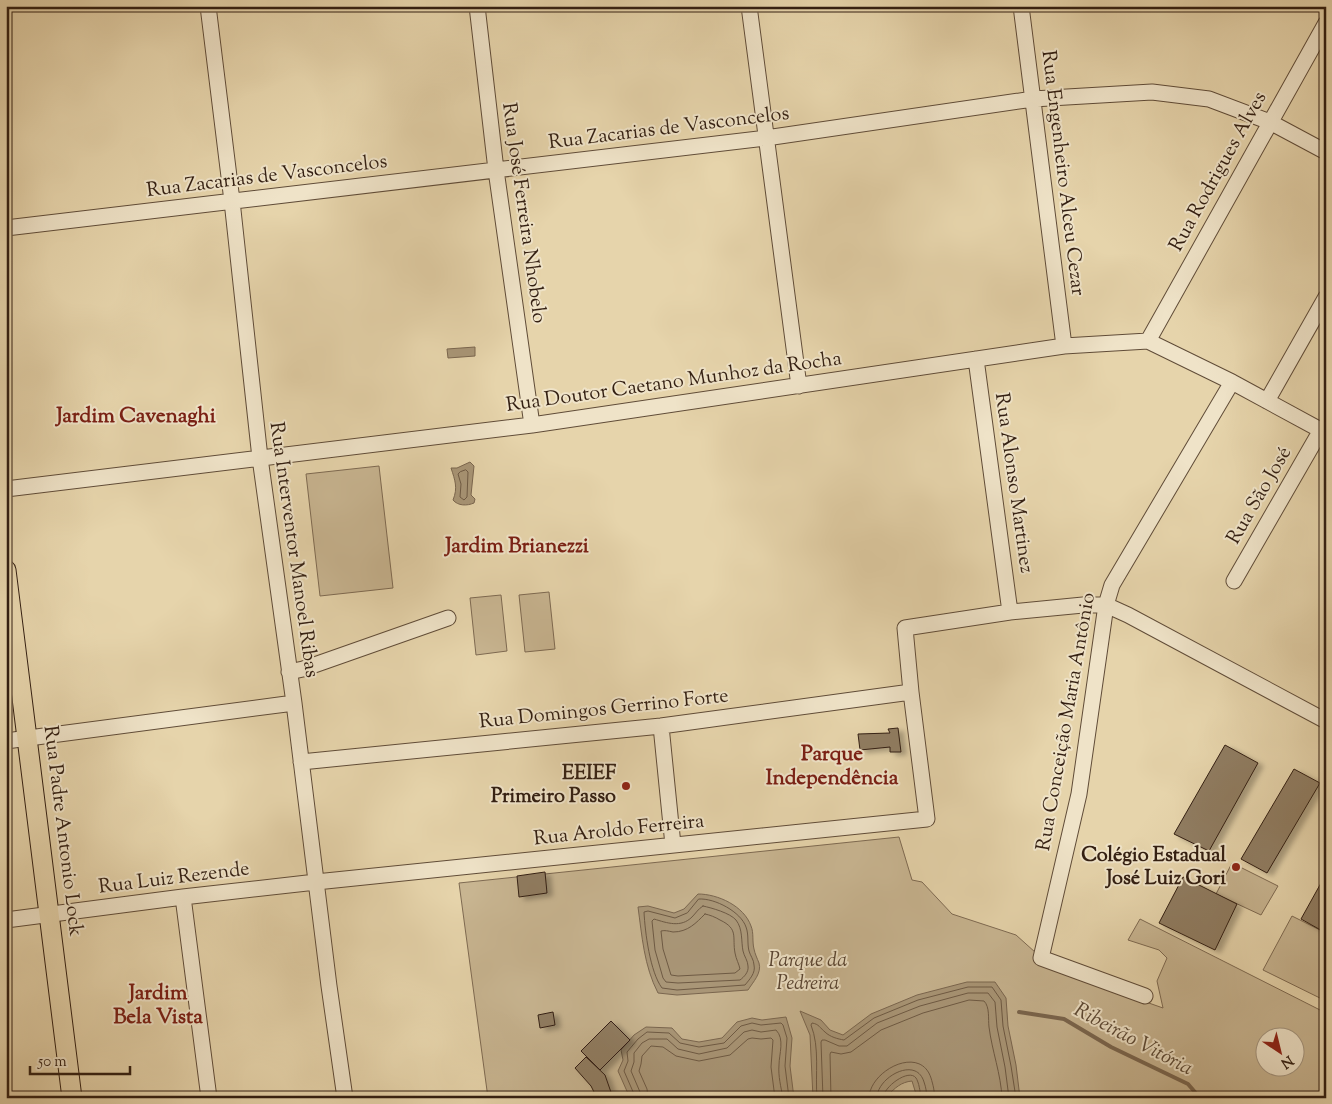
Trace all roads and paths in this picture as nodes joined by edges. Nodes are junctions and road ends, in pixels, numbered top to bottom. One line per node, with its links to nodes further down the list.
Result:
1 (208, 6): 11 (street, Rua Interventor Manoel Ribas)
2 (477, 6): 10 (street, Rua José Ferreira Nhobelo)
3 (749, 6): 8 (street)
4 (1021, 6): 6 (street, Rua Engenheiro Alceu Cezar)
5 (1326, 23): 7 (street, Rua Rodrigues Alves)
6 (1033, 99): 7 (street, Rua Zacarias de Vasconcelos); 8 (street, Rua Zacarias de Vasconcelos); 15 (street, Rua Engenheiro Alceu Cezar)
7 (1270, 122): 9 (street, Rua Zacarias de Vasconcelos); 14 (street, Rua Rodrigues Alves)
8 (766, 138): 10 (street, Rua Zacarias de Vasconcelos); 18 (street)
9 (1326, 152)
10 (496, 170): 11 (street, Rua Zacarias de Vasconcelos); 20 (street, Rua José Ferreira Nhobelo)
11 (232, 201): 12 (street, Rua Zacarias de Vasconcelos); 22 (street, Rua Interventor Manoel Ribas)
12 (6, 228)
13 (1326, 297): 19 (street)
14 (1148, 341): 15 (street, Rua Doutor Caetano Munhoz da Rocha); 17 (street, Rua Doutor Caetano Munhoz da Rocha)
15 (1064, 346): 16 (street, Rua Doutor Caetano Munhoz da Rocha)
16 (976, 359): 18 (street, Rua Doutor Caetano Munhoz da Rocha); 27 (street, Rua Alonso Martinez)
17 (1232, 382): 19 (street, Rua Doutor Caetano Munhoz da Rocha); 26 (street, Rua Conceição Maria Antônio)
18 (799, 386): 20 (street, Rua Doutor Caetano Munhoz da Rocha)
19 (1267, 401): 21 (street, Rua Doutor Caetano Munhoz da Rocha)
20 (532, 425): 22 (street, Rua Doutor Caetano Munhoz da Rocha)
21 (1323, 432): 25 (street, Rua São José)
22 (260, 458): 23 (street, Rua Doutor Caetano Munhoz da Rocha); 29 (street, Rua Interventor Manoel Ribas)
23 (6, 488)
24 (6, 570): 34 (main road, Rua Padre Antonio Lock)
25 (1234, 581)
26 (1106, 605): 27 (street); 32 (street); 42 (street, Rua Conceição Maria Antônio)
27 (1010, 612): 30 (street)
28 (448, 618): 29 (street)
29 (289, 672): 31 (street, Rua Interventor Manoel Ribas)
30 (910, 692): 33 (street, Rua Domingos Gerrino Forte); 37 (street, Rua Aroldo Ferreira)
31 (294, 703): 34 (street); 36 (street, Rua Interventor Manoel Ribas)
32 (1325, 720)
33 (662, 726): 36 (street, Rua Domingos Gerrino Forte); 37 (street)
34 (28, 738): 35 (street); 40 (main road, Rua Padre Antonio Lock)
35 (6, 741)
36 (301, 762): 38 (street, Rua Interventor Manoel Ribas)
37 (673, 845): 38 (street, Rua Aroldo Ferreira)
38 (316, 882): 39 (street, Rua Luiz Rezende); 45 (street, Rua Interventor Manoel Ribas)
39 (183, 897): 40 (street, Rua Luiz Rezende); 44 (street)
40 (50, 915): 41 (street, Rua Luiz Rezende); 43 (main road, Rua Padre Antonio Lock)
41 (6, 920)
42 (1145, 996)
43 (72, 1098)
44 (209, 1098)
45 (345, 1098)

